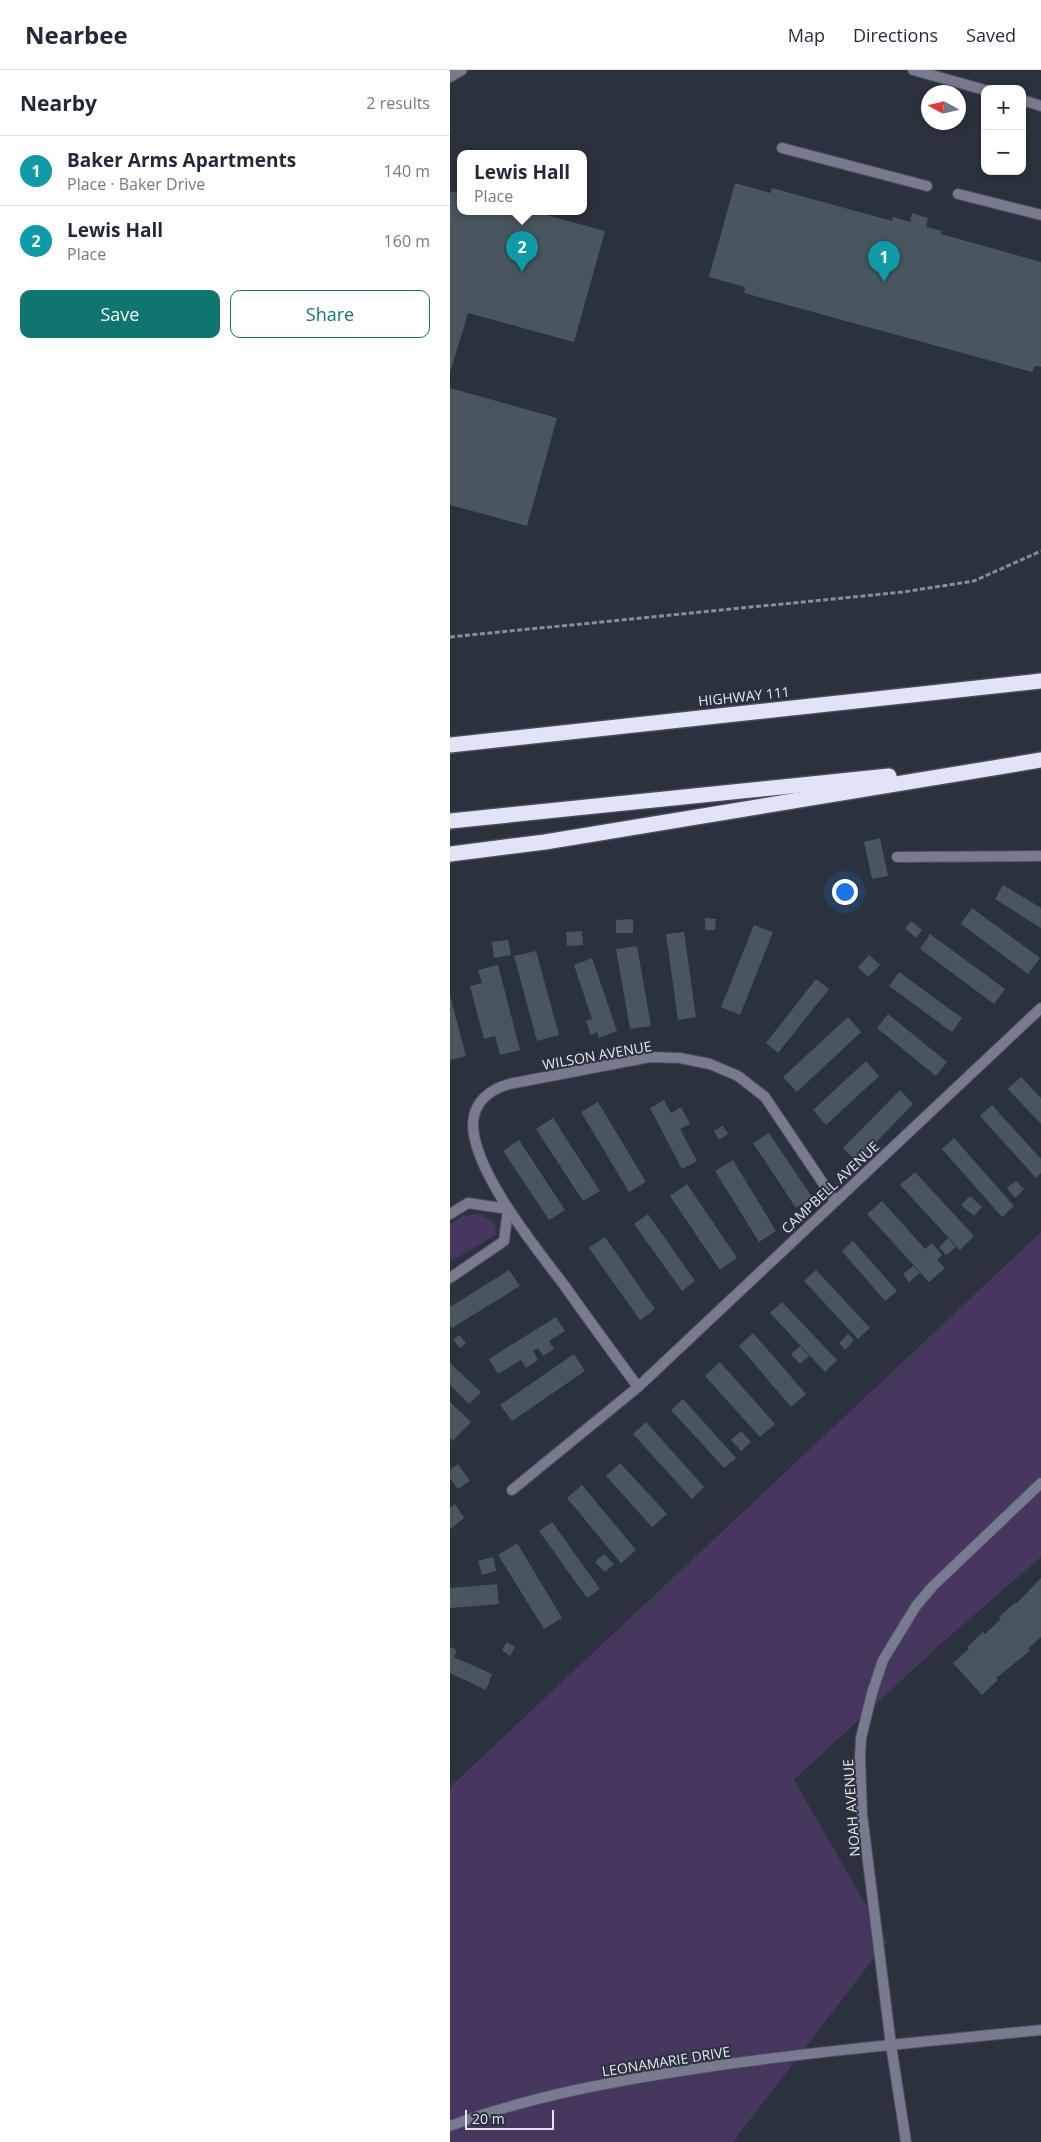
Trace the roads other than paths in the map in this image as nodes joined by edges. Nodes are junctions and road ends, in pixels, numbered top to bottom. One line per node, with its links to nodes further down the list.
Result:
1 (462, 70): 3 (street)
2 (913, 70): 4 (street)
3 (450, 77)
4 (981, 89)
5 (1026, 101): 6 (street)
6 (1041, 106)
7 (782, 148): 8 (street)
8 (928, 186)
9 (958, 194): 10 (street)
10 (1041, 215)
11 (1041, 681): 12 (highway, HIGHWAY 111)
12 (450, 745)
13 (1041, 760): 14 (highway); 15 (highway)
14 (450, 821)
15 (450, 854)
16 (1041, 856): 17 (street)
17 (898, 857)
18 (1041, 1008): 19 (street, CAMPBELL AVENUE)
19 (835, 1201): 20 (street, WILSON AVENUE); 23 (street, CAMPBELL AVENUE)
20 (508, 1209): 21 (street); 22 (street); 23 (street)
21 (450, 1214)
22 (450, 1278)
23 (638, 1387): 25 (street, CAMPBELL AVENUE)
24 (1041, 1483): 27 (street, NOAH AVENUE)
25 (512, 1490)
26 (1041, 2030): 27 (street, LEONAMARIE DRIVE)
27 (891, 2045): 28 (street, LEONAMARIE DRIVE); 29 (street)
28 (450, 2126)
29 (906, 2142)

